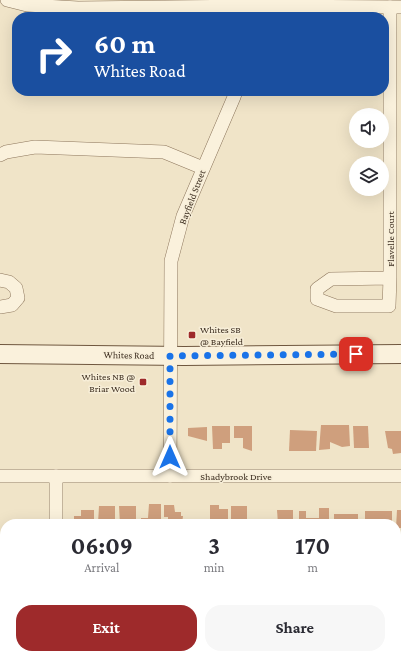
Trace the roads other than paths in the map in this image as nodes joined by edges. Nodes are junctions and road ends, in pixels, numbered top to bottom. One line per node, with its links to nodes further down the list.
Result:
1 (7, 0): 3 (street)
2 (396, 7): 3 (street); 7 (street, Flavelle Court)
3 (241, 12)
4 (234, 96): 6 (street, Bayfield Street)
5 (0, 155): 6 (street)
6 (203, 168): 12 (street, Bayfield Street)
7 (390, 278): 7 (street, Flavelle Court)
8 (0, 280): 9 (street)
9 (0, 306)
10 (0, 354): 12 (main road, Whites Road)
11 (401, 354): 12 (main road, Whites Road)
12 (170, 356): 15 (street, Bayfield Street)
13 (0, 476): 14 (street, Shadybrook Drive)
14 (56, 476): 15 (street, Shadybrook Drive); 17 (street)
15 (170, 476): 16 (street, Shadybrook Drive)
16 (401, 476)
17 (56, 519)

